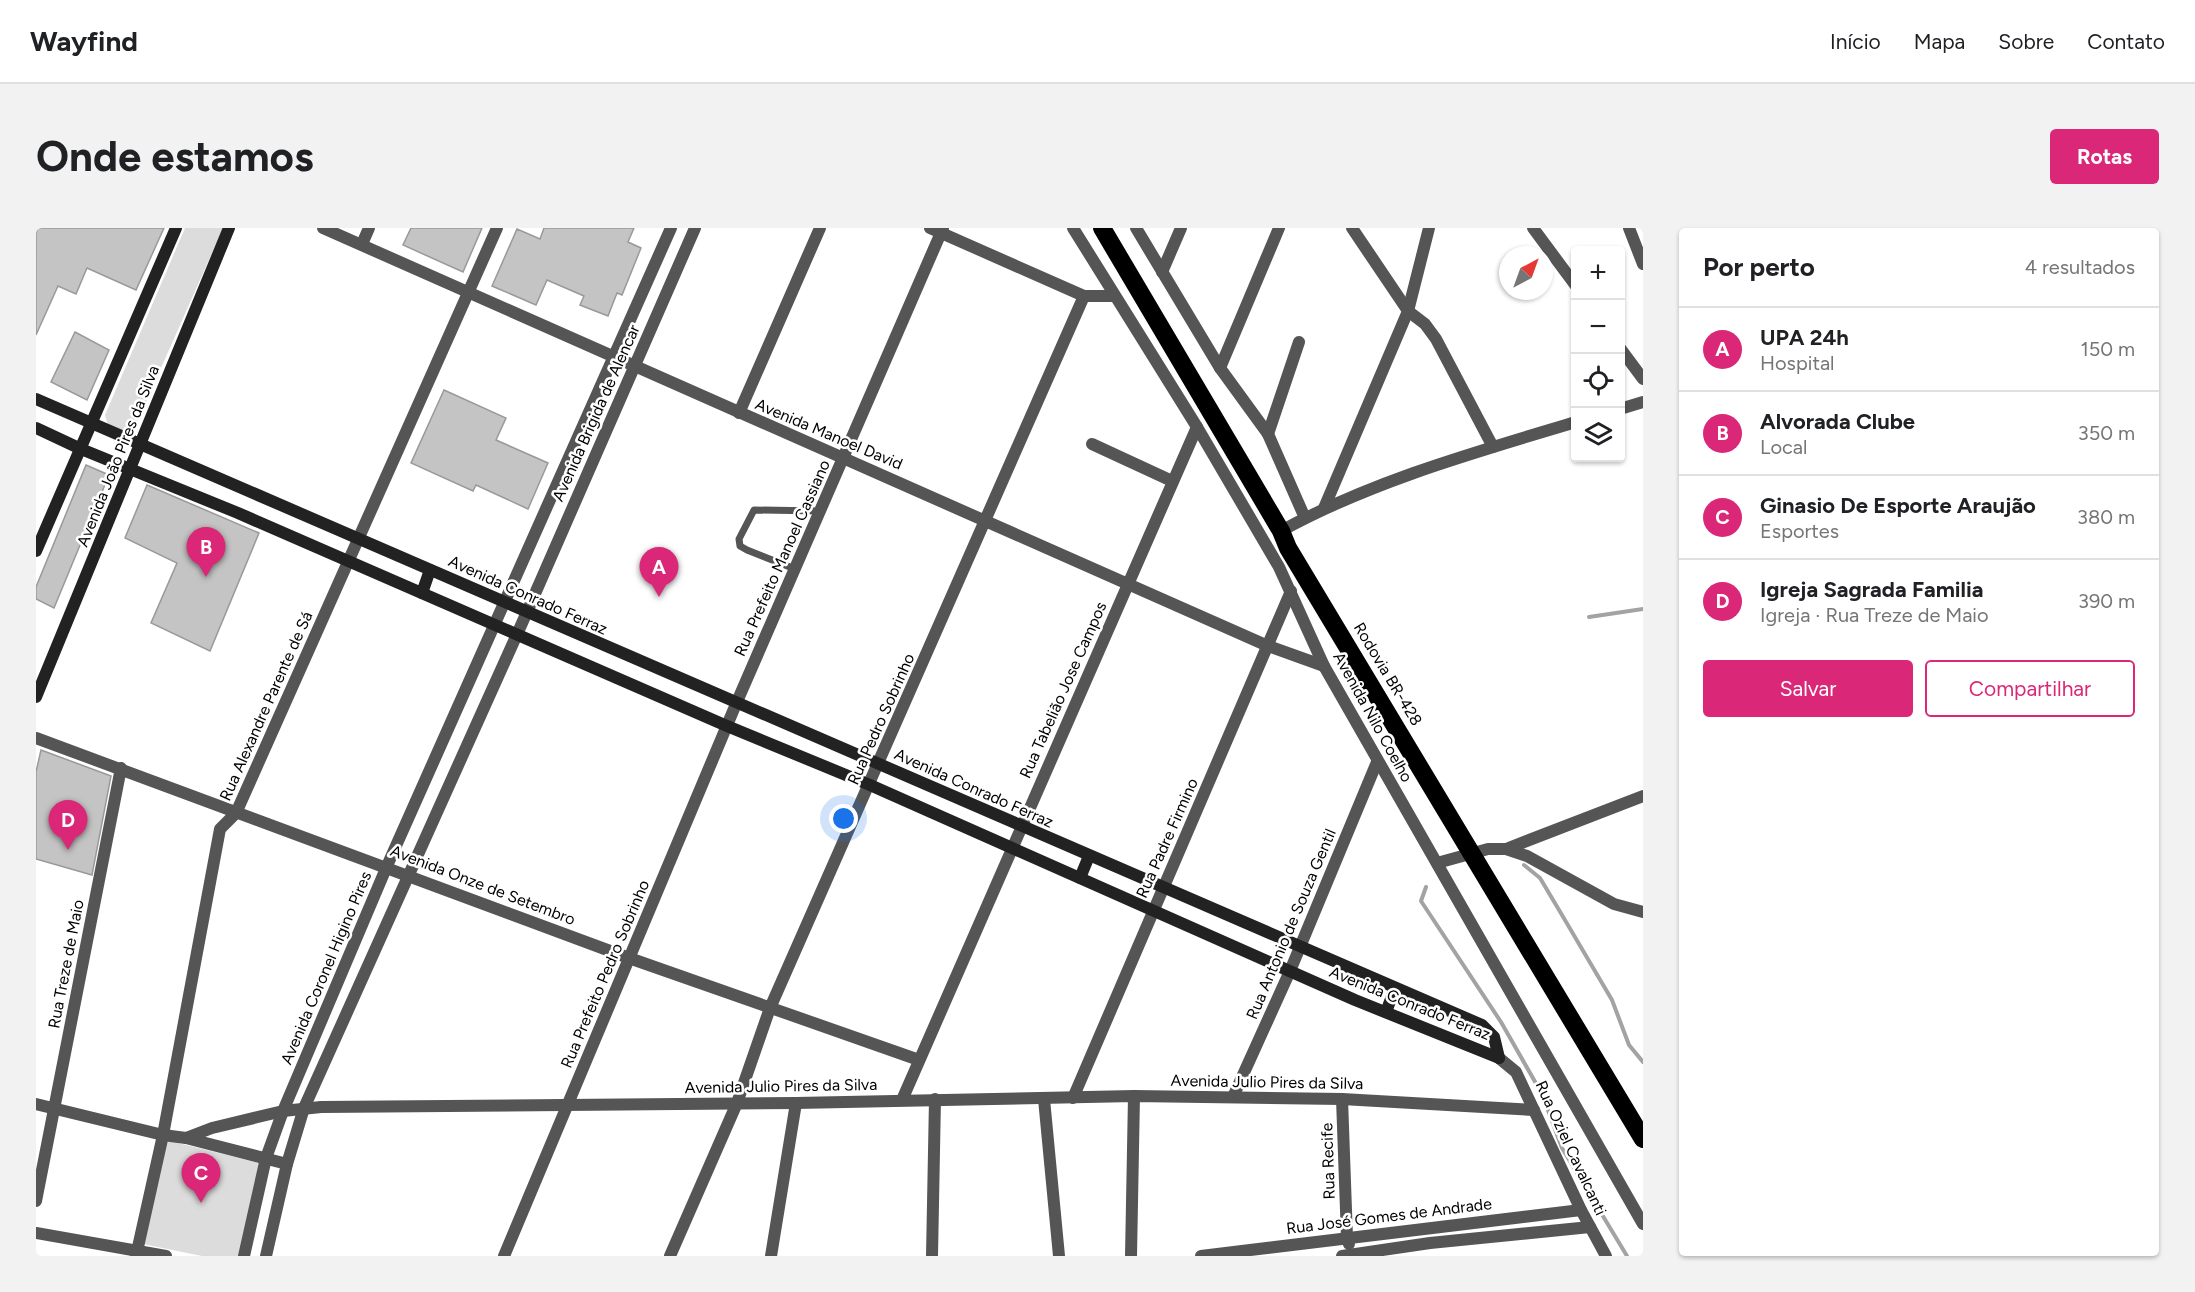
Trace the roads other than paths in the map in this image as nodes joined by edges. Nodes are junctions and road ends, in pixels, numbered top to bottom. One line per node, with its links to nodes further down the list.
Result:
1 (176, 228): 40 (street, Avenida João Pires da Silva)
2 (229, 228): 45 (street, Avenida João Pires da Silva)
3 (323, 228): 20 (street, Avenida Manoel David)
4 (369, 228): 20 (street)
5 (497, 228): 25 (street, Rua Alexandre Parente de Sá)
6 (671, 228): 19 (street, Avenida Brigida de Alencar)
7 (695, 228): 21 (street, Avenida Brigida de Alencar)
8 (820, 228): 38 (street)
9 (1073, 228): 27 (street, Avenida Nilo Coelho)
10 (1102, 228): 59 (highway, Rodovia BR-428)
11 (1136, 228): 23 (street)
12 (1181, 228): 23 (street)
13 (1279, 228): 33 (street)
14 (1352, 228): 28 (street)
15 (1429, 228): 28 (street)
16 (1533, 228): 24 (street)
17 (1629, 228): 22 (street)
18 (938, 230): 26 (street); 48 (street, Rua Prefeito Manoel Cassiano)
19 (665, 243): 21 (street); 31 (street, Avenida Brigida de Alencar)
20 (362, 244): 25 (street, Avenida Manoel David)
21 (684, 252): 32 (street, Avenida Brigida de Alencar)
22 (1643, 264)
23 (1162, 272): 33 (street)
24 (1571, 280)
25 (466, 293): 31 (street, Avenida Manoel David); 60 (street, Rua Alexandre Parente de Sá)
26 (1084, 296): 27 (street); 58 (street, Rua Pedro Sobrinho)
27 (1114, 296): 41 (street, Avenida Nilo Coelho)
28 (1408, 311): 46 (street); 53 (street)
29 (1299, 342): 43 (street)
30 (1624, 354): 34 (street)
31 (614, 358): 32 (street, Avenida Manoel David); 52 (street, Avenida Brigida de Alencar)
32 (635, 367): 38 (street, Avenida Manoel David); 54 (street, Avenida Brigida de Alencar)
33 (1220, 368): 43 (street)
34 (1643, 379)
35 (36, 399): 40 (street, Avenida Conrado Ferraz)
36 (1643, 402): 37 (street)
37 (1623, 408)
38 (739, 413): 48 (street, Avenida Manoel David)
39 (1571, 423): 46 (street)
40 (93, 424): 45 (street, Avenida Conrado Ferraz); 47 (street, Avenida João Pires da Silva)
41 (1197, 427): 50 (street, Rua Tabelião Jose Campos); 66 (street, Avenida Nilo Coelho)
42 (36, 428): 47 (street, Avenida Conrado Ferraz)
43 (1268, 434): 57 (street)
44 (1092, 444): 50 (street)
45 (141, 446): 49 (street, Avenida João Pires da Silva); 51 (street, Avenida Conrado Ferraz)
46 (1493, 447): 53 (street)
47 (81, 449): 49 (street, Avenida Conrado Ferraz); 61 (street, Avenida João Pires da Silva)
48 (844, 457): 55 (street, Rua Prefeito Manoel Cassiano); 58 (street, Avenida Manoel David)
49 (131, 470): 56 (street, Avenida Conrado Ferraz); 76 (street, Avenida João Pires da Silva)
50 (1172, 481): 65 (street, Rua Tabelião Jose Campos)
51 (246, 491): 56 (street); 60 (street, Avenida Conrado Ferraz)
52 (550, 502): 54 (street); 68 (street, Avenida Brigida de Alencar)
53 (1324, 508): 57 (street)
54 (572, 510): 69 (street, Avenida Brigida de Alencar)
55 (820, 511): 63 (street, Rua Prefeito Manoel Cassiano); 63 (lane)
56 (238, 513): 62 (street, Avenida Conrado Ferraz)
57 (1305, 518): 59 (street)
58 (986, 520): 65 (street, Avenida Manoel David); 85 (street, Rua Pedro Sobrinho)
59 (1281, 531): 130 (highway, Rodovia BR-428)
60 (358, 539): 62 (street, Rua Alexandre Parente de Sá); 64 (street, Avenida Conrado Ferraz)
61 (36, 551)
62 (349, 562): 67 (street, Avenida Conrado Ferraz); 90 (street, Rua Alexandre Parente de Sá)
63 (795, 568): 77 (street, Rua Prefeito Manoel Cassiano)
64 (430, 570): 67 (street); 68 (street, Avenida Conrado Ferraz)
65 (1128, 583): 72 (street, Avenida Manoel David); 92 (street, Rua Tabelião Jose Campos)
66 (1291, 591): 72 (street, Rua Padre Firmino); 74 (street, Avenida Nilo Coelho)
67 (422, 593): 70 (street, Avenida Conrado Ferraz)
68 (506, 603): 69 (street, Avenida Conrado Ferraz); 70 (street, Avenida Coronel Higino Pires)
69 (527, 612): 71 (street); 73 (street, Avenida Conrado Ferraz)
70 (496, 625): 71 (street, Avenida Conrado Ferraz); 81 (street, Avenida Coronel Higino Pires)
71 (517, 634): 75 (street, Avenida Conrado Ferraz); 82 (street)
72 (1268, 646): 74 (street, Avenida Manoel David); 100 (street, Rua Padre Firmino)
73 (629, 658): 75 (street); 77 (street, Avenida Conrado Ferraz)
74 (1324, 666): 84 (street, Avenida Nilo Coelho)
75 (621, 679): 78 (street, Avenida Conrado Ferraz)
76 (36, 697)
77 (736, 704): 78 (street, Rua Prefeito Pedro Sobrinho); 79 (street, Avenida Conrado Ferraz)
78 (727, 726): 83 (street, Avenida Conrado Ferraz); 104 (street, Rua Prefeito Pedro Sobrinho)
79 (807, 734): 83 (street); 85 (street, Avenida Conrado Ferraz)
80 (36, 738): 86 (street, Avenida Onze de Setembro)
81 (444, 742): 82 (street); 97 (street, Avenida Coronel Higino Pires)
82 (463, 750): 98 (street)
83 (800, 756): 87 (street, Avenida Conrado Ferraz)
84 (1377, 762): 96 (street, Avenida Nilo Coelho); 103 (street, Rua Antonio de Souza Gentil)
85 (878, 765): 87 (street, Rua Pedro Sobrinho); 88 (street, Avenida Conrado Ferraz)
86 (121, 768): 90 (street, Avenida Onze de Setembro); 124 (street, Rua Treze de Maio)
87 (870, 785): 91 (street, Avenida Conrado Ferraz); 109 (street, Rua Pedro Sobrinho)
88 (942, 793): 91 (street); 92 (street, Avenida Conrado Ferraz)
89 (1643, 796): 94 (street)
90 (236, 813): 97 (street, Avenida Onze de Setembro); 128 (street, Rua Alexandre Parente de Sá)
91 (935, 814): 93 (street, Avenida Conrado Ferraz)
92 (1021, 827): 93 (street, Rua Tabelião Jose Campos); 95 (street, Avenida Conrado Ferraz)
93 (1012, 849): 99 (street, Avenida Conrado Ferraz); 112 (street, Rua Tabelião Jose Campos)
94 (1506, 849): 96 (street); 102 (street)
95 (1089, 856): 99 (street); 100 (street, Avenida Conrado Ferraz)
96 (1437, 863): 137 (street, Avenida Nilo Coelho)
97 (387, 866): 98 (street, Avenida Onze de Setembro); 106 (street, Avenida Coronel Higino Pires)
98 (408, 874): 104 (street, Avenida Onze de Setembro); 108 (street)
99 (1080, 878): 101 (street, Avenida Conrado Ferraz)
100 (1163, 888): 101 (street, Rua Padre Firmino); 103 (street, Avenida Conrado Ferraz)
101 (1153, 909): 105 (street, Avenida Conrado Ferraz); 115 (street, Rua Padre Firmino)
102 (1643, 912)
103 (1300, 947): 105 (street, Rua Antonio de Souza Gentil); 107 (street, Avenida Conrado Ferraz)
104 (629, 958): 109 (street, Avenida Onze de Setembro); 123 (street, Rua Prefeito Pedro Sobrinho)
105 (1290, 971): 110 (street, Avenida Conrado Ferraz); 114 (street, Rua Antonio de Souza Gentil)
106 (336, 985): 108 (street); 127 (street, Avenida Coronel Higino Pires)
107 (1395, 988): 110 (street); 111 (street, Avenida Conrado Ferraz)
108 (356, 992): 125 (street)
109 (770, 1008): 112 (street, Avenida Onze de Setembro); 120 (street, Rua Pedro Sobrinho)
110 (1386, 1012): 111 (street, Avenida Conrado Ferraz)
111 (1499, 1058): 126 (street, Rua Oziel Cavalcanti)
112 (919, 1060): 118 (street, Rua Tabelião Jose Campos)
113 (1134, 1096): 114 (street, Avenida Julio Pires da Silva); 115 (street, Avenida Julio Pires da Silva); 153 (street)
114 (1233, 1097): 117 (street, Avenida Julio Pires da Silva)
115 (1073, 1098): 116 (street, Avenida Julio Pires da Silva)
116 (1044, 1099): 119 (street, Avenida Julio Pires da Silva); 152 (street)
117 (1342, 1099): 126 (street, Avenida Julio Pires da Silva); 141 (street, Rua Recife)
118 (902, 1100): 119 (street, Avenida Julio Pires da Silva); 121 (street, Avenida Julio Pires da Silva)
119 (935, 1100): 151 (street)
120 (737, 1103): 121 (street, Avenida Julio Pires da Silva); 123 (street, Avenida Julio Pires da Silva); 149 (street, Rua Pedro Sobrinho)
121 (796, 1103): 150 (street)
122 (36, 1104): 124 (street, Avenida Julio Pires da Silva)
123 (568, 1106): 125 (street, Avenida Julio Pires da Silva); 148 (street, Rua Prefeito Pedro Sobrinho)
124 (55, 1108): 128 (street, Avenida Julio Pires da Silva); 133 (street, Rua Treze de Maio)
125 (304, 1108): 127 (street, Avenida Julio Pires da Silva); 132 (street)
126 (1534, 1110): 134 (street, Rua Oziel Cavalcanti)
127 (283, 1112): 129 (street, Avenida Julio Pires da Silva); 131 (street, Avenida Coronel Higino Pires)
128 (163, 1135): 129 (street, Avenida Julio Pires da Silva); 143 (street, Rua Alexandre Parente de Sá)
129 (186, 1138): 131 (street)
130 (1643, 1139)
131 (266, 1158): 132 (street); 135 (street, Avenida Coronel Higino Pires)
132 (287, 1164): 136 (street)
133 (36, 1201)
134 (1581, 1210): 138 (street, Rua José Gomes de Andrade); 139 (street, Rua Oziel Cavalcanti)
135 (253, 1215): 136 (street); 146 (street, Avenida Coronel Higino Pires)
136 (274, 1218): 147 (street)
137 (1643, 1224)
138 (1426, 1227): 141 (street, Rua José Gomes de Andrade); 142 (street)
139 (1590, 1227): 142 (street); 155 (street, Rua Oziel Cavalcanti)
140 (36, 1233): 143 (street)
141 (1347, 1238): 144 (street, Rua Recife); 154 (street, Rua José Gomes de Andrade)
142 (1430, 1243): 144 (street)
143 (137, 1253): 145 (street)
144 (1350, 1255)
145 (166, 1256)
146 (244, 1256)
147 (266, 1256)
148 (504, 1256)
149 (670, 1256)
150 (771, 1256)
151 (932, 1256)
152 (1059, 1256)
153 (1131, 1256)
154 (1202, 1256)
155 (1606, 1256)

